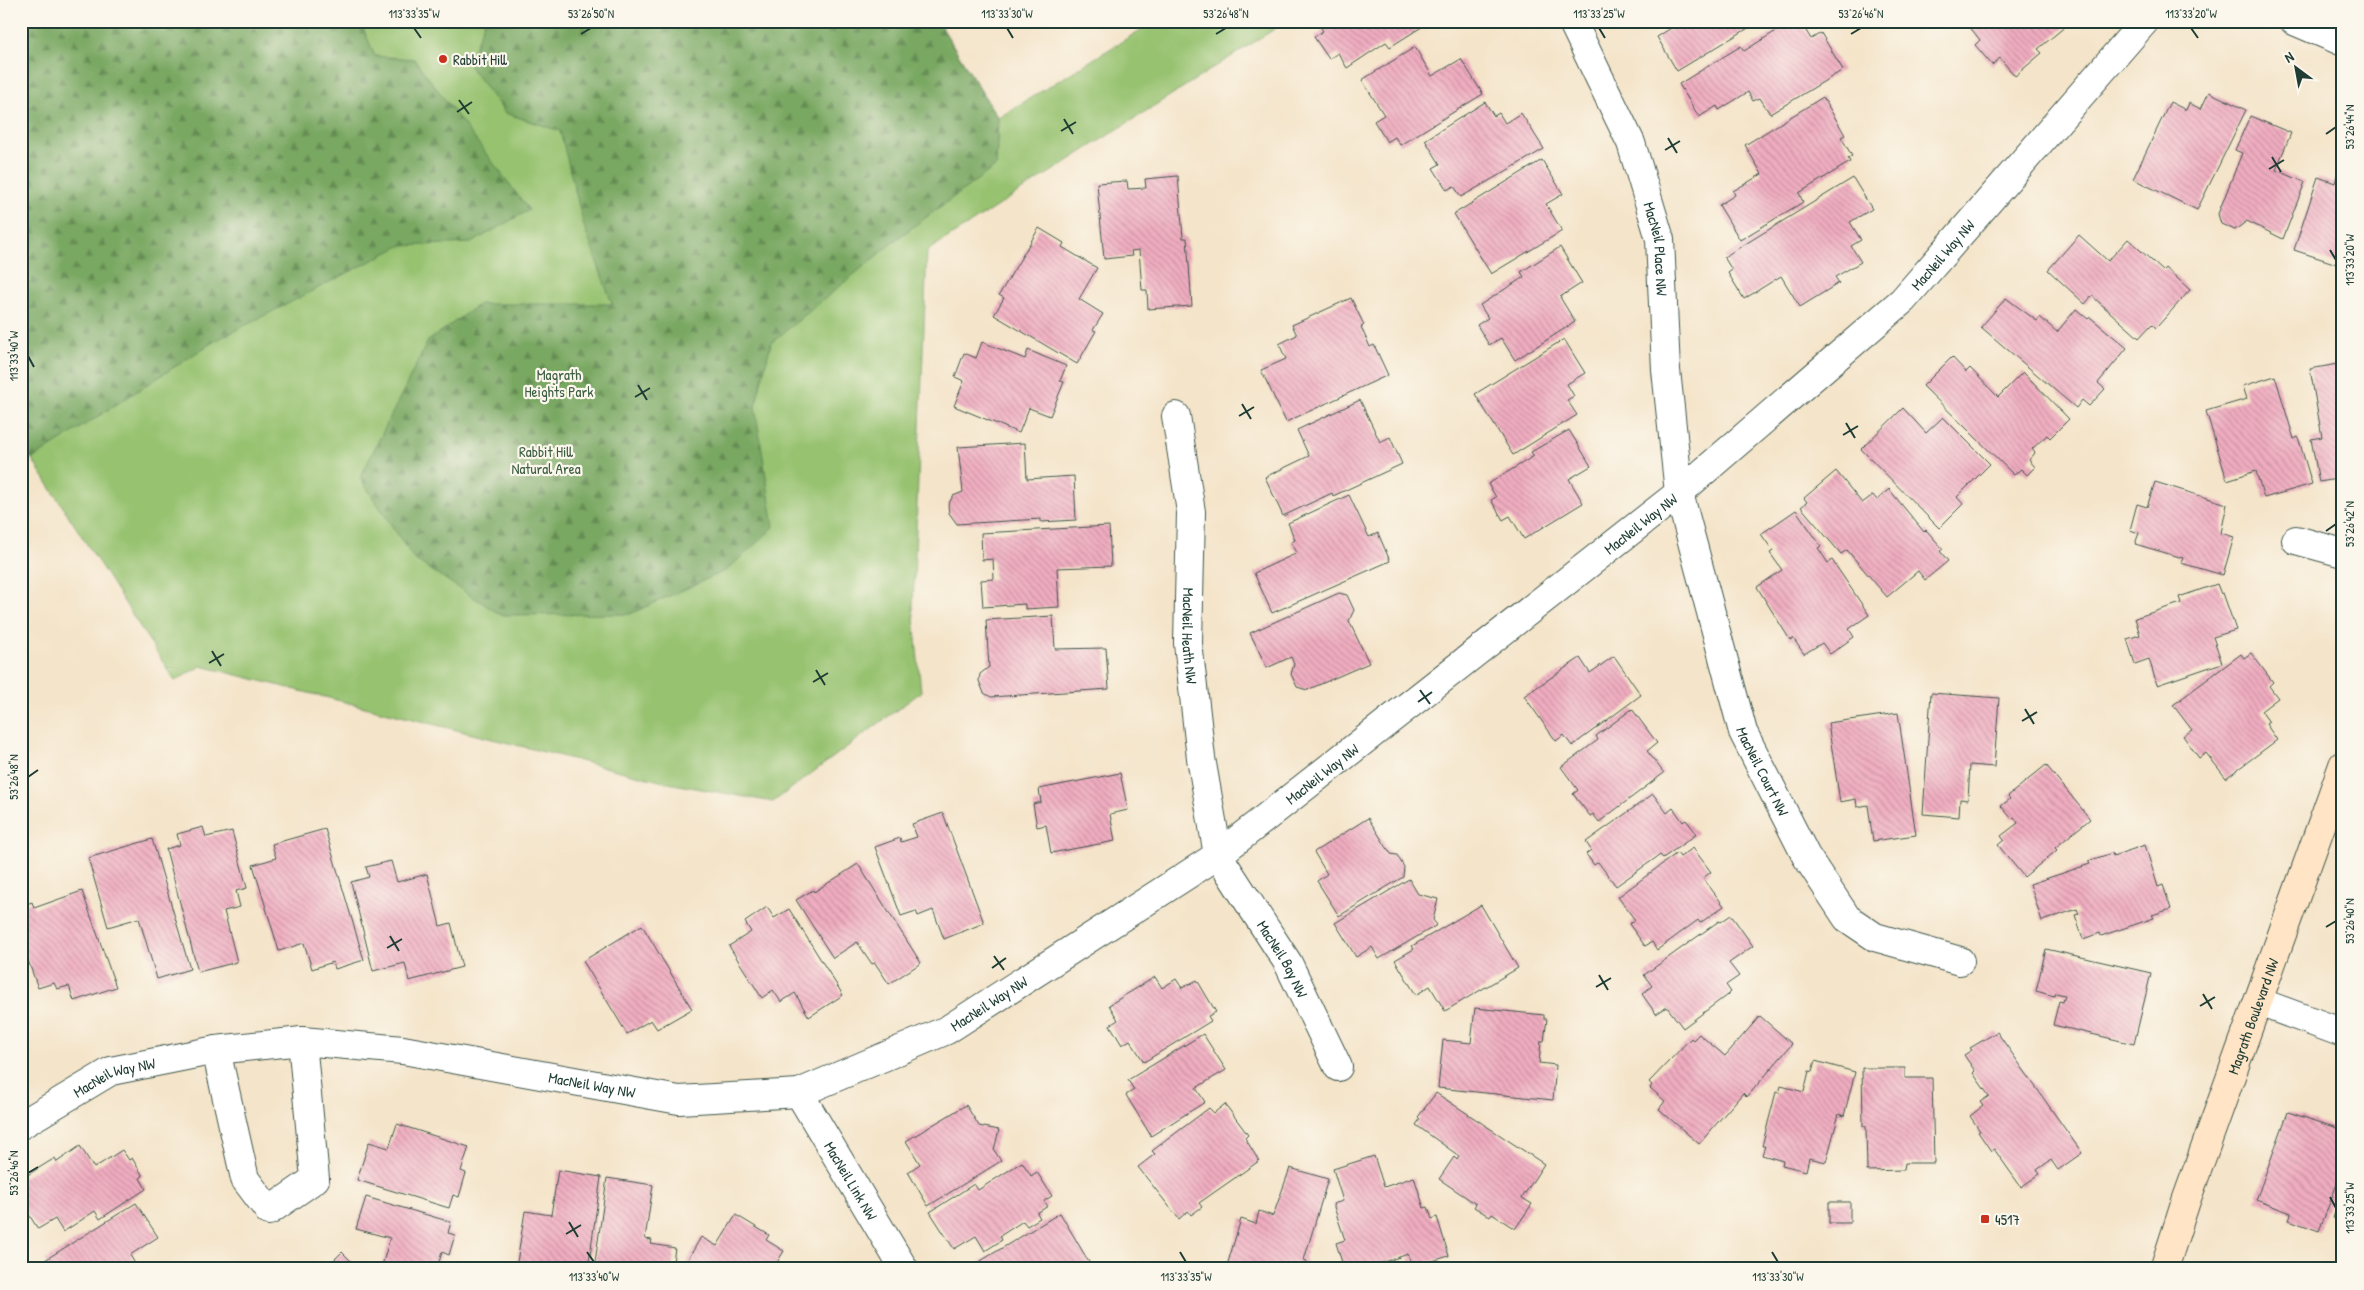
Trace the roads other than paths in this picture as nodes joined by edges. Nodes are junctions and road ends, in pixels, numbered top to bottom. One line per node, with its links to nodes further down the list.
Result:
1 (1572, 21): 6 (street, MacNeil Place NW)
2 (2145, 21): 6 (street, MacNeil Way NW)
3 (2294, 21): 4 (street)
4 (2343, 42)
5 (1176, 416): 10 (street, MacNeil Heath NW)
6 (1680, 493): 10 (street, MacNeil Way NW); 11 (street, MacNeil Court NW)
7 (2296, 540): 8 (street)
8 (2343, 554)
9 (2343, 765): 12 (street, Magrath Boulevard NW)
10 (1218, 855): 16 (street, MacNeil Bay NW); 17 (street, MacNeil Way NW)
11 (1960, 961)
12 (2259, 1002): 13 (street); 20 (street, Magrath Boulevard NW)
13 (2343, 1033)
14 (302, 1041): 15 (street, MacNeil Way NW); 15 (street); 17 (street, MacNeil Way NW)
15 (216, 1050): 18 (street, MacNeil Way NW)
16 (1338, 1067)
17 (800, 1093): 19 (street, MacNeil Link NW)
18 (21, 1125)
19 (904, 1269)
20 (2164, 1269)

